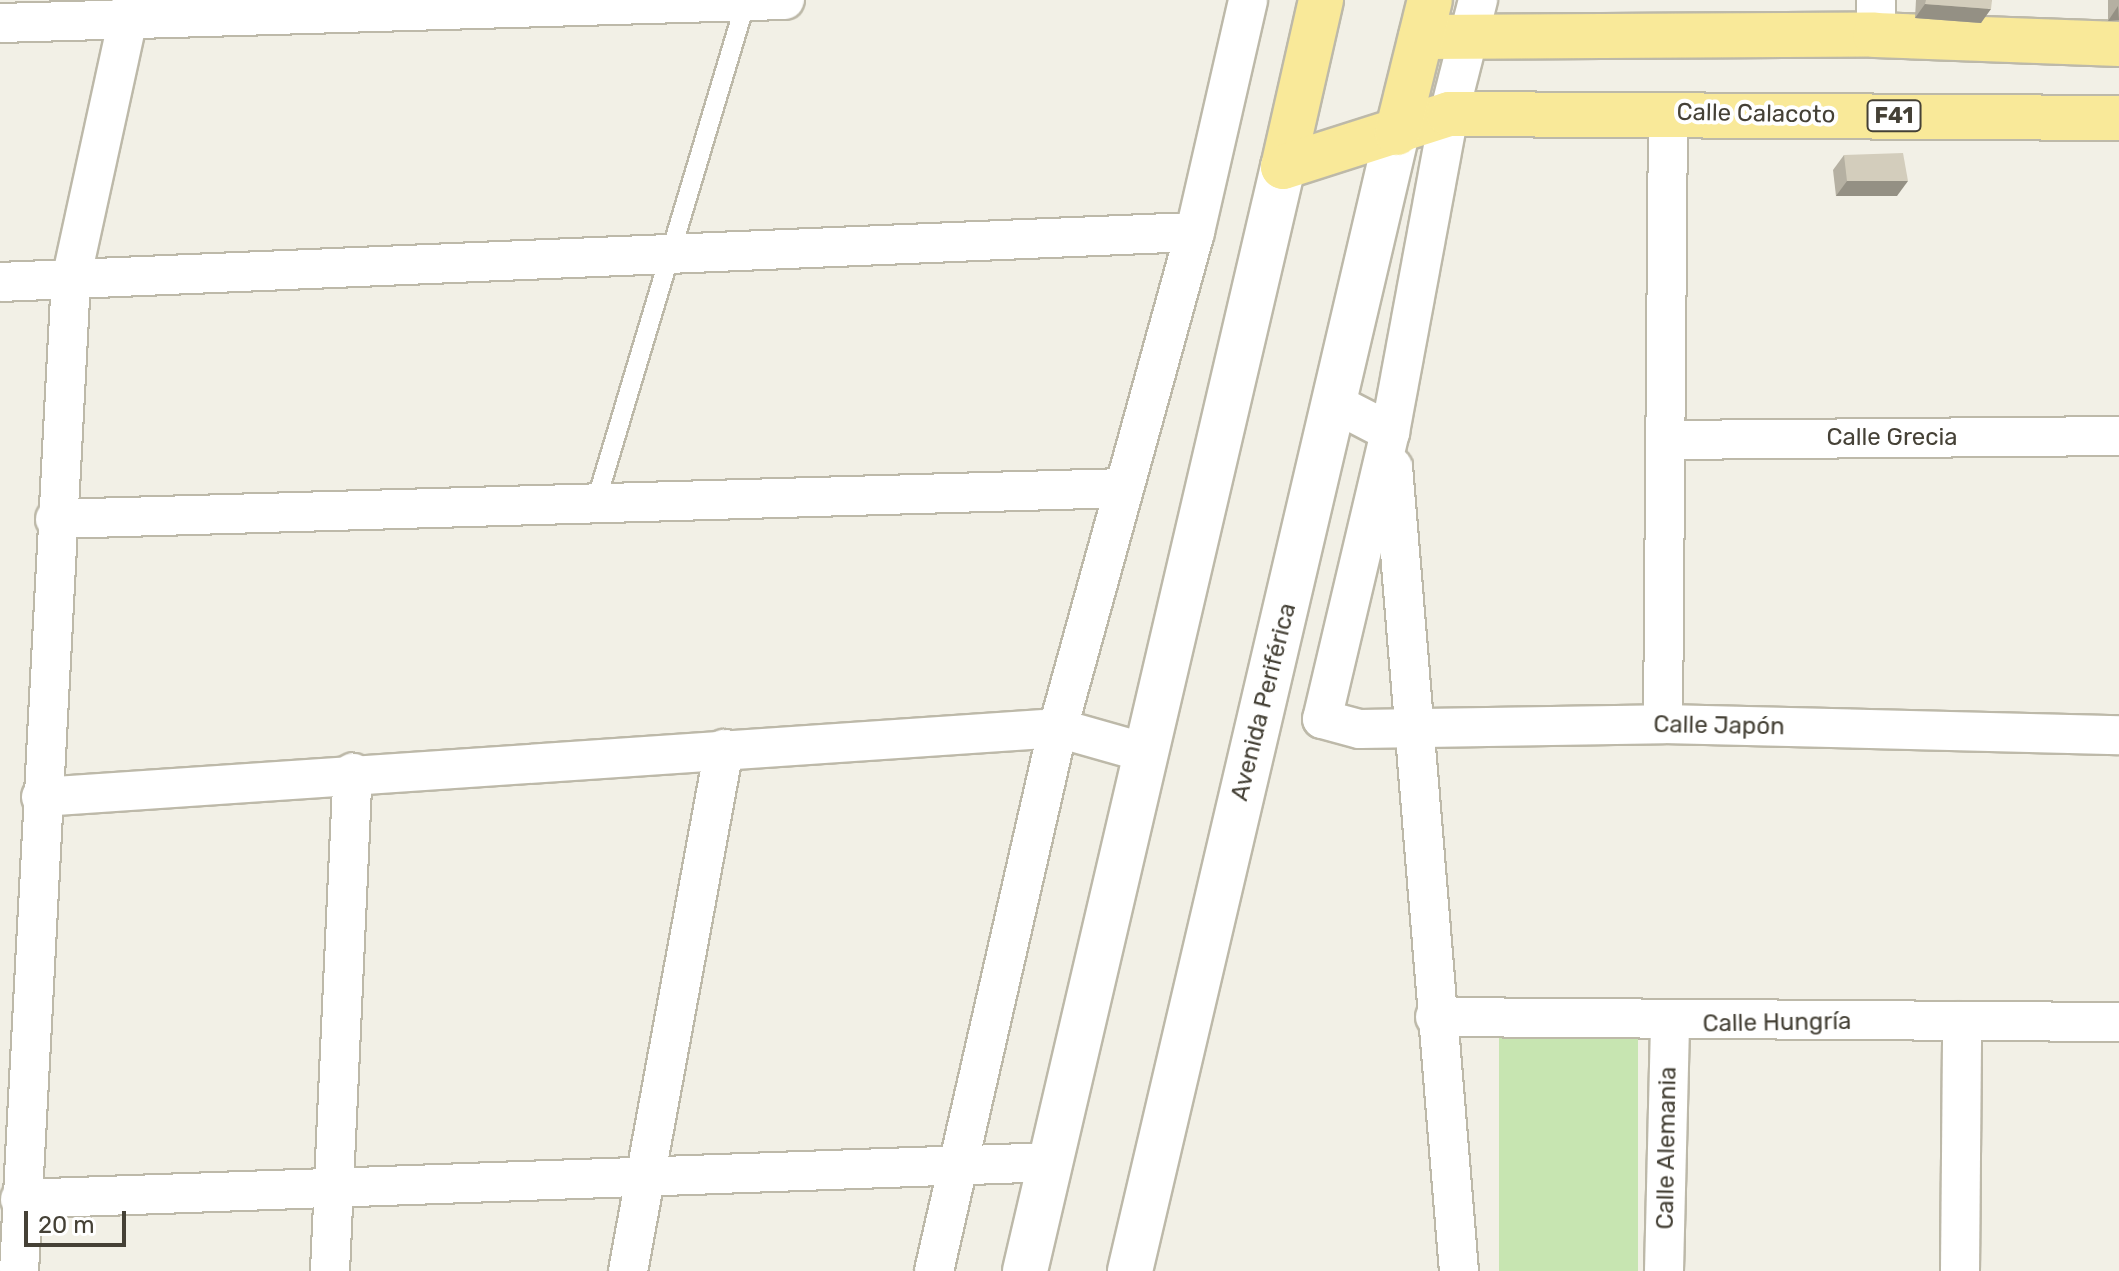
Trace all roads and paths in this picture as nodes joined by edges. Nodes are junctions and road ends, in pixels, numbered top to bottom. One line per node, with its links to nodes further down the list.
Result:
1 (785, 0): 4 (street)
2 (1248, 0): 16 (street)
3 (1321, 0): 15 (main road)
4 (746, 1): 5 (street); 17 (lane)
5 (130, 11): 9 (street); 18 (street)
6 (1473, 17): 7 (main road); 8 (main road); 12 (street)
7 (1876, 18): 10 (main road)
8 (1425, 19): 14 (main road)
9 (0, 23)
10 (2119, 44)
11 (1668, 113): 12 (main road, Calle Calacoto / F41); 13 (main road, Calle Calacoto / F41); 23 (street)
12 (1449, 114): 14 (main road, Calle Calacoto / F41); 21 (street)
13 (2119, 118)
14 (1397, 133): 15 (main road, F41); 20 (street, Avenida Periférica)
15 (1283, 167): 32 (street)
16 (1195, 232): 17 (street); 24 (street)
17 (675, 253): 18 (street); 25 (lane)
18 (71, 280): 19 (street); 26 (street)
19 (0, 282)
20 (1338, 405): 21 (street); 49 (street, Avenida Periférica)
21 (1390, 432): 28 (street); 28 (street, Calle Japón)
22 (2119, 436): 23 (street, Calle Grecia)
23 (1666, 440): 27 (street)
24 (1124, 488): 25 (street); 29 (street)
25 (594, 507): 26 (street)
26 (55, 519): 34 (street)
27 (1663, 724): 28 (street, Calle Japón); 30 (street, Calle Japón)
28 (1413, 726): 35 (street)
29 (1058, 728): 31 (street); 32 (street); 40 (street)
30 (2119, 735)
31 (724, 749): 33 (street); 41 (street)
32 (1143, 752): 39 (street)
33 (353, 773): 34 (street); 42 (street)
34 (41, 797): 43 (street)
35 (1435, 1017): 38 (street, Calle Hungría); 50 (street)
36 (1962, 1021): 37 (street, Calle Hungría); 38 (street, Calle Hungría); 52 (street)
37 (2119, 1022)
38 (1670, 1024): 51 (street, Calle Alemania)
39 (1052, 1162): 40 (street); 48 (street)
40 (959, 1165): 41 (street); 47 (street)
41 (650, 1175): 42 (street); 46 (street)
42 (331, 1185): 43 (street); 45 (street)
43 (20, 1199): 44 (street)
44 (19, 1271)
45 (330, 1271)
46 (628, 1271)
47 (934, 1271)
48 (1025, 1271)
49 (1130, 1271)
50 (1459, 1271)
51 (1664, 1271)
52 (1960, 1271)

